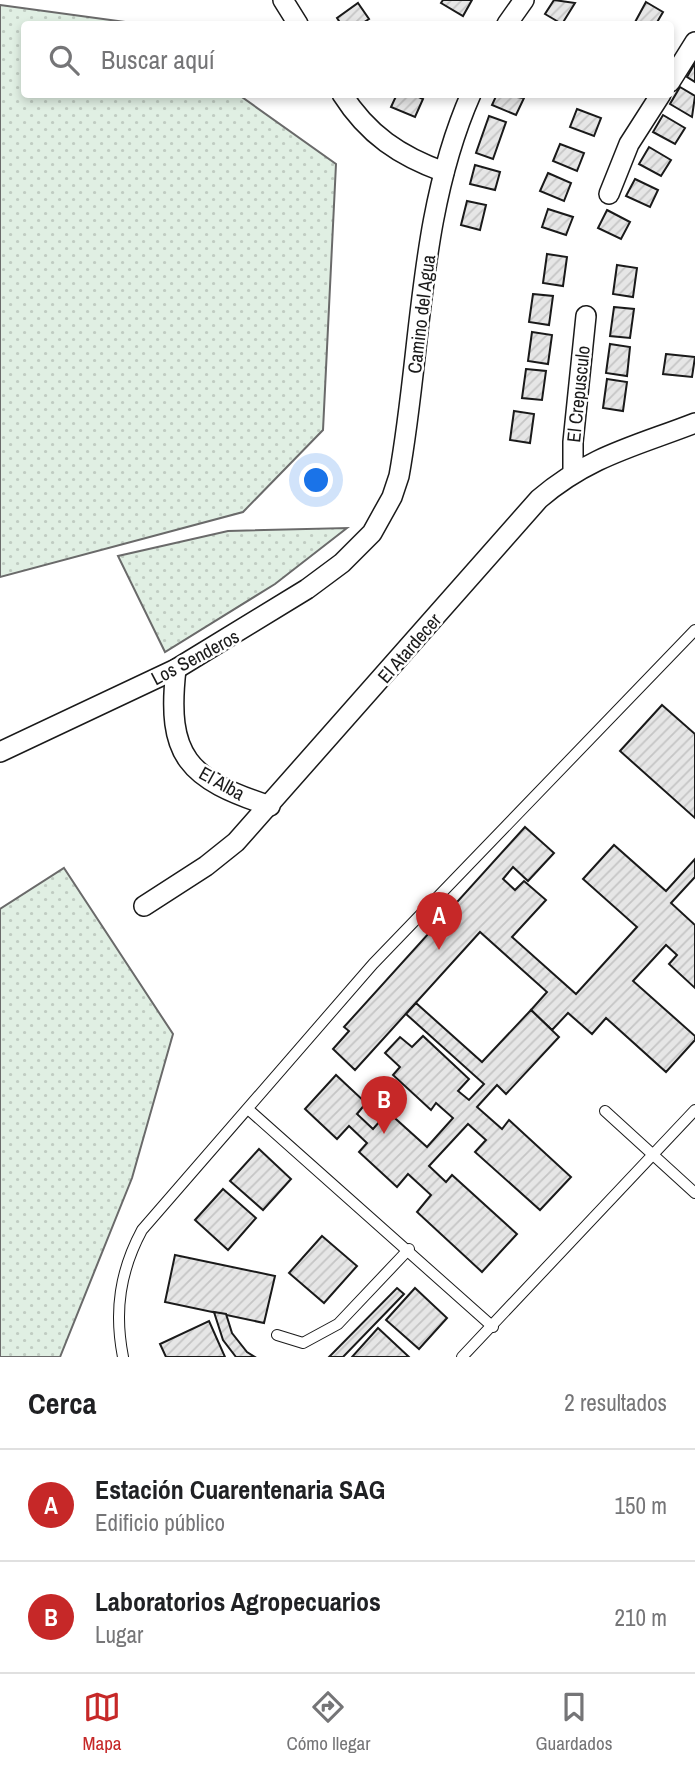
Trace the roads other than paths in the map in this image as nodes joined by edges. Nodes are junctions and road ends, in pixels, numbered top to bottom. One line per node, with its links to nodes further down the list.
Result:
1 (283, 0): 3 (street)
2 (524, 0): 4 (street)
3 (296, 21)
4 (510, 21)
5 (695, 42): 6 (street)
6 (674, 76)
7 (345, 98): 10 (street)
8 (470, 98): 10 (street, Camino del Agua)
9 (658, 98): 11 (street)
10 (444, 172): 15 (street, Camino del Agua)
11 (609, 194)
12 (586, 316): 14 (street, El Crepusculo)
13 (695, 424): 14 (street, El Atardecer)
14 (573, 472): 21 (street, El Atardecer)
15 (372, 533): 17 (street, Los Senderos)
16 (695, 630): 23 (lane)
17 (176, 669): 18 (street, Los Senderos); 21 (street, El Alba)
18 (41, 732): 19 (street); 20 (street, Los Senderos)
19 (0, 738)
20 (0, 752)
21 (270, 806): 22 (street, El Atardecer)
22 (144, 906)
23 (248, 1109): 28 (lane); 31 (lane)
24 (605, 1111): 26 (lane)
25 (695, 1111): 26 (lane)
26 (654, 1155): 27 (lane); 29 (lane)
27 (695, 1194)
28 (409, 1249): 29 (lane); 30 (lane)
29 (493, 1327): 32 (lane)
30 (276, 1335)
31 (124, 1357)
32 (463, 1357)

